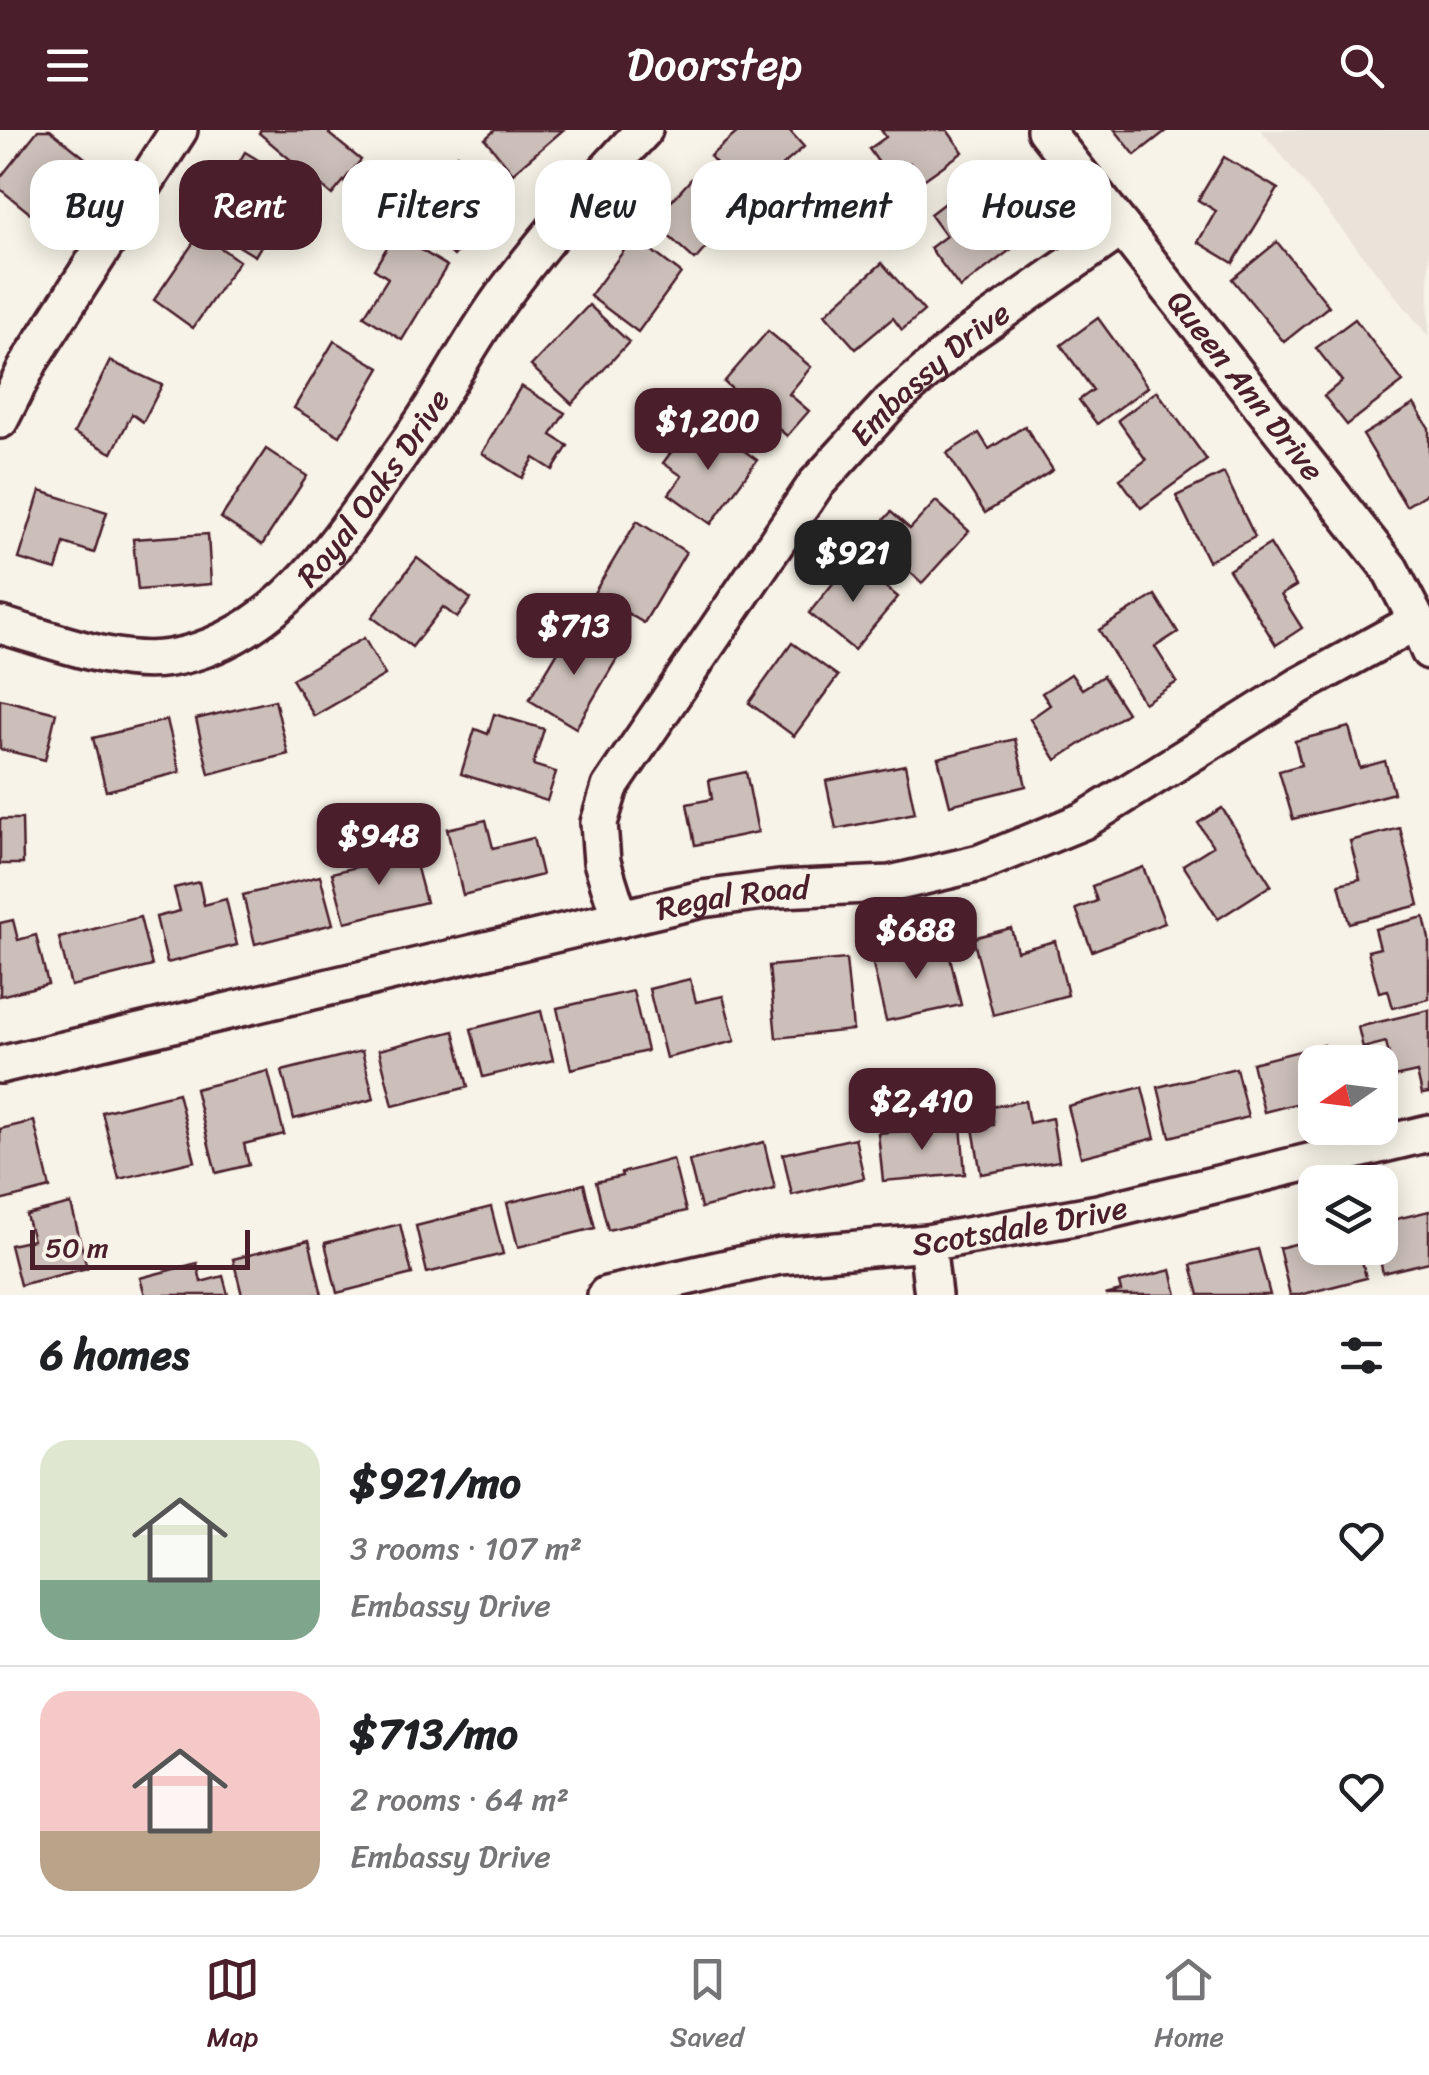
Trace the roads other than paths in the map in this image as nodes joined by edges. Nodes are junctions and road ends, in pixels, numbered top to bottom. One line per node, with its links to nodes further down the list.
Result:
1 (179, 130): 5 (street)
2 (644, 130): 6 (street, Royal Oaks Drive)
3 (1045, 130): 4 (street, Queen Ann Drive)
4 (1122, 228): 7 (street, Queen Ann Drive); 8 (street, Embassy Drive)
5 (0, 420)
6 (0, 625)
7 (1423, 636): 8 (street, Regal Road)
8 (620, 919): 9 (street, Regal Road)
9 (0, 1065)
10 (1429, 1133): 11 (street, Scotsdale Drive)
11 (927, 1243): 12 (street, Scotsdale Drive); 13 (street)
12 (606, 1295)
13 (933, 1295)

